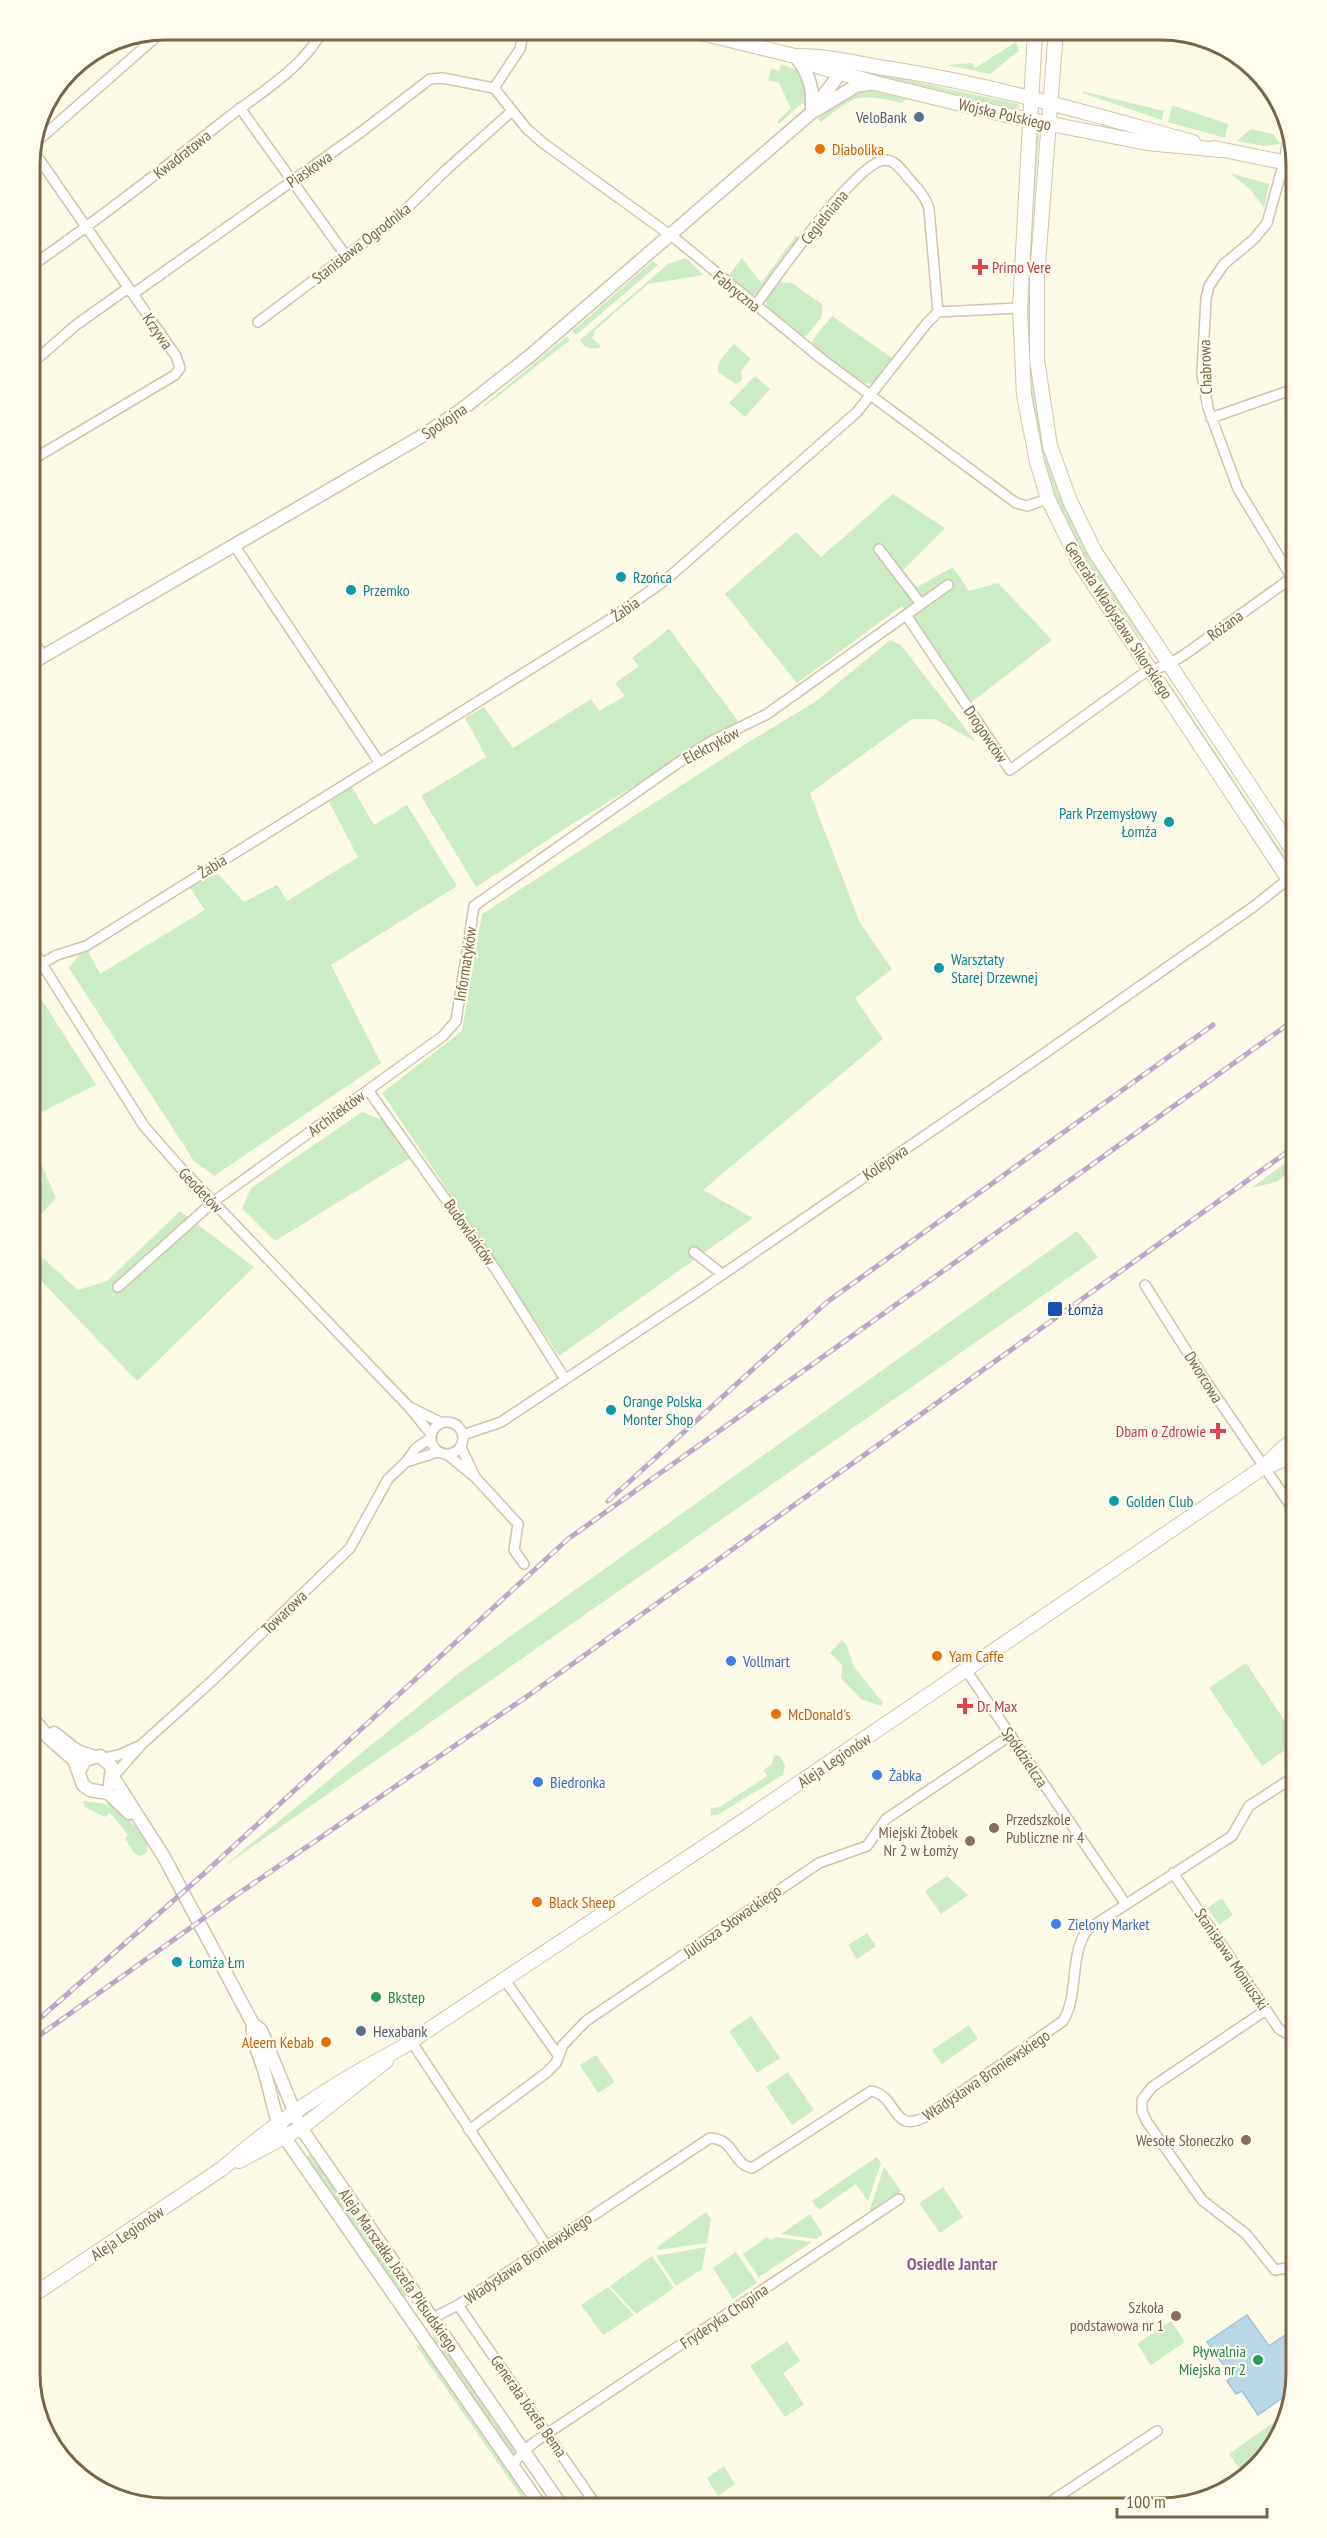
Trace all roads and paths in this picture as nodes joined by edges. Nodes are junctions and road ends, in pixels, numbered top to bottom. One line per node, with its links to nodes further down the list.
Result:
1 (316, 40): 14 (street, Kwadratowa)
2 (522, 40): 11 (street)
3 (732, 41): 7 (main road, Wojska Polskiego)
4 (1034, 41): 12 (main road, Generała Władysława Sikorskiego)
5 (1055, 41): 13 (main road, Generała Władysława Sikorskiego)
6 (151, 42): 19 (street)
7 (795, 56): 8 (main road, Wojska Polskiego); 9 (main road, Wojska Polskiego); 16 (street)
8 (850, 62): 9 (street, Spokojna); 12 (main road, Wojska Polskiego)
9 (840, 73): 10 (main road, Wojska Polskiego); 16 (street, Spokojna)
10 (875, 83): 16 (street, Spokojna); 17 (main road, Wojska Polskiego)
11 (494, 88): 15 (street, Fabryczna); 24 (street, Piaskowa)
12 (1031, 97): 13 (main road, Wojska Polskiego); 17 (main road, Generała Władysława Sikorskiego)
13 (1051, 102): 18 (main road, Generała Władysława Sikorskiego); 20 (main road, Wojska Polskiego)
14 (240, 108): 24 (street); 25 (street, Kwadratowa)
15 (512, 111): 26 (street, Fabryczna); 27 (street, Stanisława Ogrodnika)
16 (811, 113): 26 (street, Spokojna)
17 (1030, 121): 18 (main road, Wojska Polskiego); 31 (main road, Generała Władysława Sikorskiego)
18 (1050, 125): 20 (main road, Wojska Polskiego); 49 (main road, Generała Władysława Sikorskiego)
19 (45, 135)
20 (1220, 150): 22 (main road, Wojska Polskiego)
21 (41, 162): 25 (street, Krzywa)
22 (1286, 163)
23 (1286, 176): 37 (street, Chabrowa)
24 (292, 180): 27 (street); 29 (street, Piaskowa)
25 (88, 227): 28 (street, Kwadratowa); 29 (street, Krzywa)
26 (670, 236): 30 (street, Fabryczna); 40 (street, Spokojna)
27 (346, 256): 33 (street, Stanisława Ogrodnika)
28 (41, 259)
29 (130, 291): 34 (street, Piaskowa); 38 (street, Krzywa)
30 (754, 306): 32 (street, Cegielniana); 36 (street, Fabryczna)
31 (1020, 308): 32 (street); 39 (main road, Generała Władysława Sikorskiego)
32 (938, 312): 36 (street)
33 (258, 322)
34 (41, 356)
35 (1286, 392): 37 (street)
36 (871, 396): 39 (street, Fabryczna); 51 (street, Żabia)
37 (1211, 418): 42 (street, Chabrowa)
38 (41, 454)
39 (1048, 499): 50 (main road, Generała Władysława Sikorskiego)
40 (234, 545): 48 (street, Spokojna); 51 (street)
41 (879, 549): 45 (street)
42 (1286, 564)
43 (1286, 582): 49 (street, Różana)
44 (948, 585): 45 (street, Elektryków)
45 (921, 604): 46 (street, Elektryków)
46 (906, 615): 50 (street, Drogowców); 55 (street, Elektryków)
47 (41, 652): 48 (street)
48 (43, 656)
49 (1169, 664): 50 (street, Różana); 52 (main road, Generała Władysława Sikorskiego)
50 (1150, 669): 53 (main road, Generała Władysława Sikorskiego)
51 (379, 762): 56 (street, Żabia)
52 (1286, 836)
53 (1286, 866)
54 (1286, 881): 61 (street, Kolejowa)
55 (474, 906): 57 (street, Informatyków)
56 (41, 964): 59 (street, Geodetów)
57 (456, 1021): 58 (street, Architektów)
58 (368, 1090): 59 (street, Architektów); 64 (street, Budowlańców)
59 (213, 1202): 63 (street, Architektów); 65 (street, Geodetów)
60 (694, 1252): 61 (street)
61 (722, 1274): 64 (street, Kolejowa)
62 (1145, 1285): 75 (street, Dworcowa)
63 (118, 1287)
64 (565, 1379): 67 (street, Kolejowa)
65 (408, 1406): 66 (street); 68 (street, Geodetów)
66 (442, 1423): 67 (street); 68 (street)
67 (463, 1435): 70 (street)
68 (431, 1436): 71 (street); 74 (street, Towarowa)
69 (1286, 1446): 75 (main road, Aleja Legionów)
70 (461, 1447): 72 (street); 76 (street)
71 (438, 1452): 72 (street); 74 (street)
72 (448, 1455): 76 (street)
73 (1286, 1458): 75 (main road, Aleja Legionów)
74 (406, 1462): 82 (street, Towarowa)
75 (1264, 1467): 77 (street, Dworcowa); 79 (main road, Aleja Legionów)
76 (475, 1477): 78 (street)
77 (1286, 1499)
78 (524, 1564)
79 (966, 1670): 81 (street, Spółdzielcza); 91 (main road, Aleja Legionów)
80 (40, 1725): 83 (street, Aleja Marszałka Józefa Piłsudskiego); 84 (street, Aleja Marszałka Józefa Piłsudskiego)
81 (1011, 1735): 90 (street, Spółdzielcza); 96 (street, Juliusza Słowackiego)
82 (141, 1745): 83 (street, Towarowa); 85 (street, Towarowa)
83 (98, 1757): 84 (street); 85 (street, Aleja Marszałka Józefa Piłsudskiego)
84 (79, 1772): 87 (street, Aleja Marszałka Józefa Piłsudskiego)
85 (113, 1777): 87 (street); 88 (street, Aleja Marszałka Józefa Piłsudskiego)
86 (1286, 1783): 89 (street, Władysława Broniewskiego)
87 (100, 1790): 88 (street, Aleja Marszałka Józefa Piłsudskiego)
88 (139, 1820): 93 (street, Aleja Marszałka Józefa Piłsudskiego)
89 (1173, 1873): 90 (street, Władysława Broniewskiego); 92 (street, Stanisława Moniuszki)
90 (1125, 1903): 104 (street, Władysława Broniewskiego)
91 (504, 1979): 95 (main road, Aleja Legionów); 96 (street)
92 (1266, 2010): 94 (street, Stanisława Moniuszki); 105 (street)
93 (253, 2024): 97 (street, Aleja Marszałka Józefa Piłsudskiego); 98 (street, Aleja Marszałka Józefa Piłsudskiego)
94 (1286, 2033)
95 (406, 2044): 97 (main road, Aleja Legionów); 99 (main road, Aleja Legionów); 100 (street)
96 (558, 2055): 100 (street, Juliusza Słowackiego)
97 (295, 2112): 98 (main road, Aleja Legionów); 99 (street, Aleja Marszałka Józefa Piłsudskiego)
98 (277, 2124): 101 (street, Aleja Marszałka Józefa Piłsudskiego); 102 (main road, Aleja Legionów)
99 (301, 2128): 101 (main road, Aleja Legionów); 108 (street, Aleja Marszałka Józefa Piłsudskiego)
100 (469, 2130): 104 (street)
101 (285, 2138): 102 (main road, Aleja Legionów); 112 (street, Aleja Marszałka Józefa Piłsudskiego)
102 (224, 2168): 106 (main road, Aleja Legionów)
103 (899, 2199): 110 (street, Fryderyka Chopina)
104 (546, 2245): 107 (street, Władysława Broniewskiego)
105 (1286, 2268)
106 (40, 2290)
107 (458, 2305): 108 (street, Władysława Broniewskiego); 110 (street, Generała Józefa Bema)
108 (433, 2318): 111 (street, Aleja Marszałka Józefa Piłsudskiego)
109 (1157, 2431): 116 (street)
110 (549, 2433): 111 (street, Fryderyka Chopina); 115 (street, Generała Józefa Bema)
111 (525, 2450): 112 (street, Fryderyka Chopina); 114 (street, Aleja Marszałka Józefa Piłsudskiego)
112 (513, 2464): 113 (street, Aleja Marszałka Józefa Piłsudskiego)
113 (535, 2497)
114 (556, 2497)
115 (591, 2497)
116 (1056, 2498)

